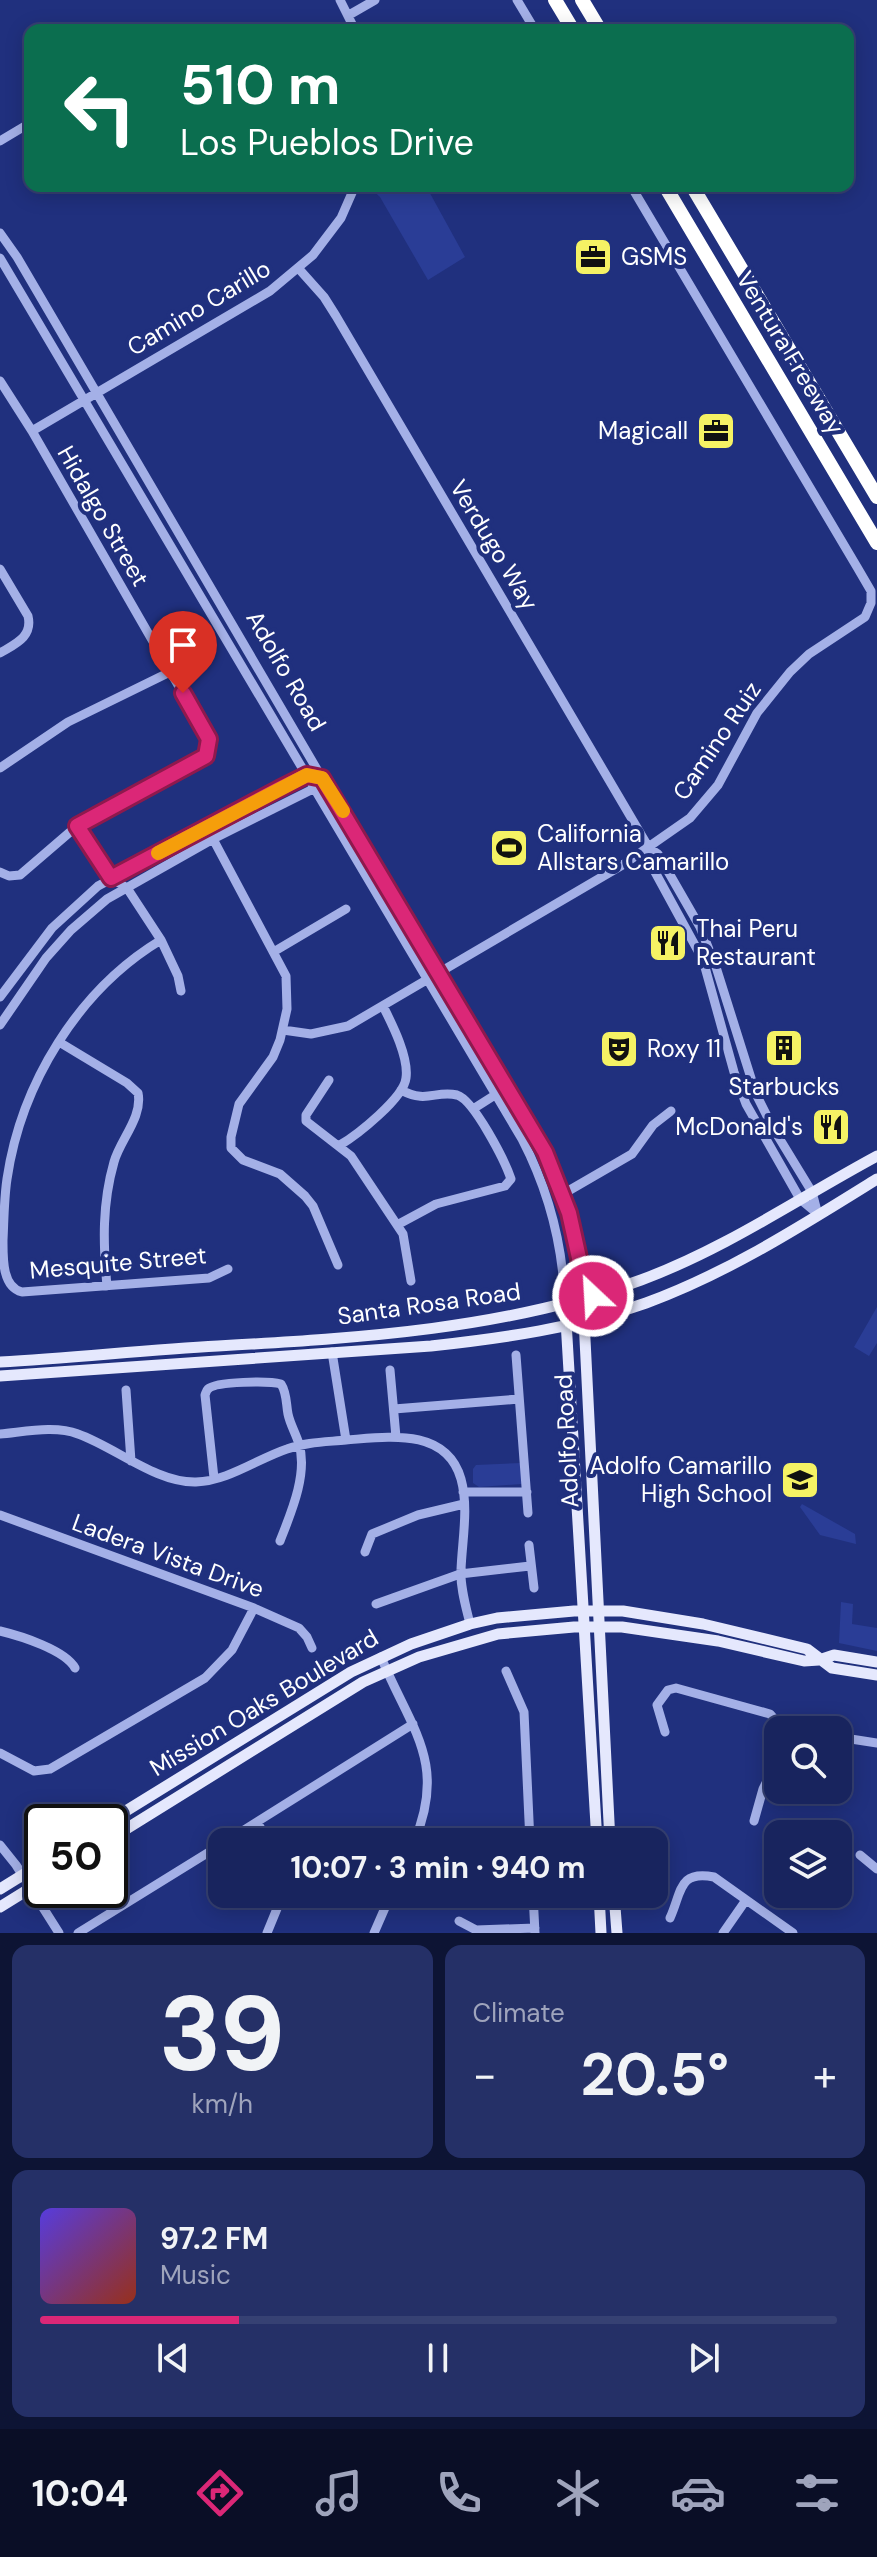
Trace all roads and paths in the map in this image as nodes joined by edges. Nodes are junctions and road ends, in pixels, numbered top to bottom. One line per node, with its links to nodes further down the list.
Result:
1 (340, 0): 6 (street)
2 (375, 0): 6 (street)
3 (517, 0): 8 (street)
4 (555, 0): 9 (highway)
5 (582, 0): 10 (highway)
6 (349, 15): 7 (street)
7 (353, 24)
8 (531, 24)
9 (569, 24)
10 (596, 24)
11 (24, 127): 12 (street)
12 (0, 141)
13 (352, 192): 19 (street, Camino Carillo)
14 (635, 192): 35 (street, Camino Ruiz)
15 (669, 192): 25 (highway, Ventura Freeway)
16 (696, 192): 24 (highway, Ventura Freeway)
17 (0, 233): 21 (street, Adolfo Road)
18 (0, 258): 22 (street, Adolfo Road)
19 (299, 269): 21 (street, Camino Carillo); 35 (street, Verdugo Way)
20 (0, 381): 23 (street, Hidalgo Street)
21 (97, 393): 22 (street, Camino Carillo); 31 (street, Adolfo Road)
22 (86, 400): 23 (street, Camino Carillo); 30 (street, Adolfo Road)
23 (32, 431): 28 (street, Hidalgo Street)
24 (877, 497)
25 (877, 543)
26 (0, 569): 27 (street)
27 (0, 653)
28 (170, 672): 29 (street); 33 (street, Hidalgo Street)
29 (0, 768)
30 (307, 775): 31 (street); 32 (street, Adolfo Road); 37 (street)
31 (322, 778): 32 (street); 42 (street, Adolfo Road)
32 (315, 788): 34 (street); 43 (street, Adolfo Road)
33 (77, 826): 36 (street); 37 (street)
34 (213, 839): 38 (street); 41 (street)
35 (649, 848): 42 (street, Camino Ruiz); 59 (street, Verdugo Way); 61 (street, Verdugo Way)
36 (0, 872)
37 (111, 878): 38 (street); 45 (street)
38 (127, 888): 40 (street); 47 (street)
39 (346, 909): 41 (street)
40 (161, 940): 44 (street); 49 (street)
41 (275, 951): 48 (street)
42 (440, 972): 43 (street, Camino Ruiz); 60 (street, Adolfo Road)
43 (428, 979): 46 (street, Camino Ruiz); 52 (street, Adolfo Road)
44 (181, 991)
45 (0, 997)
46 (383, 1006): 48 (street, Camino Ruiz); 51 (street)
47 (0, 1025)
48 (283, 1030): 64 (street)
49 (59, 1042): 57 (street); 67 (street)
50 (329, 1080): 55 (street)
51 (401, 1090): 53 (street); 55 (street)
52 (495, 1095): 53 (street); 69 (street, Adolfo Road)
53 (473, 1109): 63 (street)
54 (671, 1111): 60 (street)
55 (340, 1145): 63 (street)
56 (877, 1156): 59 (main road, Santa Rosa Road)
57 (4, 1179): 67 (street, Mesquite Street)
58 (877, 1179): 62 (main road, Santa Rosa Road)
59 (812, 1192): 61 (main road, Santa Rosa Road); 62 (street, Verdugo Way)
60 (563, 1194): 68 (street, Adolfo Road)
61 (800, 1199): 62 (street, Verdugo Way); 68 (main road, Santa Rosa Road)
62 (818, 1215): 70 (main road, Santa Rosa Road)
63 (397, 1225): 66 (street)
64 (338, 1265)
65 (228, 1269): 67 (street, Mesquite Street)
66 (411, 1281)
67 (107, 1286)
68 (583, 1299): 69 (main road, Santa Rosa Road); 70 (main road, Adolfo Road)
69 (565, 1304): 71 (main road, Adolfo Road); 74 (main road, Santa Rosa Road)
70 (584, 1321): 71 (main road, Santa Rosa Road); 100 (main road, Adolfo Road)
71 (566, 1326): 72 (main road, Santa Rosa Road); 99 (main road, Adolfo Road)
72 (332, 1352): 76 (main road, Santa Rosa Road); 82 (street)
73 (516, 1355): 78 (street)
74 (0, 1362)
75 (390, 1370): 79 (street)
76 (0, 1376)
77 (126, 1390): 84 (street)
78 (519, 1399): 79 (street); 87 (street)
79 (394, 1409): 81 (street)
80 (0, 1434): 84 (street)
81 (396, 1437): 82 (street); 86 (street)
82 (346, 1440): 83 (street)
83 (300, 1445): 85 (street); 85 (street); 91 (street)
84 (131, 1461): 85 (street)
85 (214, 1478)
86 (463, 1492): 87 (street); 88 (street)
87 (527, 1492): 89 (street)
88 (464, 1504): 93 (street); 95 (street)
89 (528, 1513)
90 (0, 1515): 98 (street, Ladera Vista Drive)
91 (280, 1541)
92 (529, 1545): 94 (street)
93 (365, 1552)
94 (530, 1566): 95 (street); 96 (street)
95 (460, 1574): 97 (street); 101 (street)
96 (534, 1588)
97 (376, 1604)
98 (254, 1608): 105 (street, Ladera Vista Drive); 118 (street)
99 (584, 1610): 100 (main road, Mission Oaks Boulevard); 101 (main road, Mission Oaks Boulevard); 102 (main road, Adolfo Road)
100 (599, 1610): 103 (main road, Adolfo Road); 107 (main road, Mission Oaks Boulevard)
101 (470, 1624): 106 (main road, Mission Oaks Boulevard)
102 (585, 1627): 103 (main road, Mission Oaks Boulevard); 110 (main road, Mission Oaks Boulevard); 128 (main road, Adolfo Road)
103 (599, 1627): 107 (main road, Mission Oaks Boulevard); 129 (main road, Adolfo Road)
104 (0, 1631): 109 (street)
105 (312, 1648)
106 (381, 1657): 110 (street); 120 (main road, Mission Oaks Boulevard)
107 (819, 1660): 108 (main road, Mission Oaks Boulevard); 112 (main road, Mission Oaks Boulevard)
108 (877, 1662)
109 (75, 1668)
110 (386, 1671): 114 (street); 123 (main road, Mission Oaks Boulevard)
111 (506, 1671): 127 (street)
112 (877, 1675)
113 (772, 1716): 115 (street)
114 (413, 1724): 122 (street); 126 (street)
115 (665, 1732)
116 (852, 1739): 117 (street)
117 (877, 1743)
118 (0, 1753)
119 (764, 1788): 121 (street)
120 (128, 1810)
121 (754, 1821)
122 (257, 1822): 124 (street); 125 (street)
123 (128, 1828)
124 (248, 1828)
125 (261, 1828)
126 (419, 1828)
127 (529, 1828)
128 (596, 1828)
129 (609, 1828)
130 (0, 1845): 134 (street)
131 (208, 1853): 150 (street)
132 (860, 1855): 133 (street)
133 (877, 1869)
134 (22, 1875): 135 (street); 136 (main road)
135 (24, 1878)
136 (0, 1889)
137 (24, 1892): 139 (main road)
138 (746, 1900): 146 (street); 155 (street); 156 (street)
139 (0, 1907)
140 (43, 1908): 149 (street)
141 (277, 1908): 151 (street)
142 (385, 1908): 152 (street)
143 (534, 1908): 148 (street)
144 (600, 1908): 153 (main road)
145 (615, 1908): 154 (main road)
146 (670, 1918)
147 (459, 1921): 148 (street)
148 (535, 1931)
149 (59, 1933)
150 (78, 1933)
151 (267, 1933)
152 (374, 1933)
153 (601, 1933)
154 (617, 1933)
155 (723, 1933)
156 (793, 1933)

